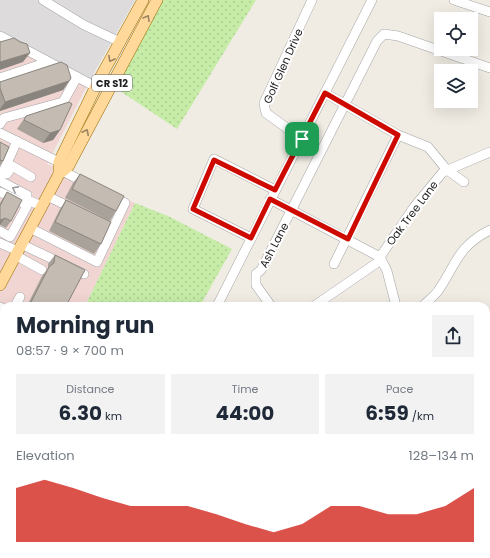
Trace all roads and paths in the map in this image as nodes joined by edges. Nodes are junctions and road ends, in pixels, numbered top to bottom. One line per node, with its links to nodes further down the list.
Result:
1 (43, 0): 9 (street)
2 (143, 0): 9 (main road, CR S12)
3 (157, 0): 23 (main road, CR S12, one-way to 3)
4 (312, 0): 20 (street, Golf Glen Drive)
5 (372, 0): 15 (street)
6 (454, 0): 7 (street)
7 (490, 12)
8 (1, 38): 10 (street)
9 (120, 42): 14 (main road, CR S12, one-way to 14)
10 (48, 62): 12 (street); 13 (street)
11 (490, 68): 16 (street, Ash Lane)
12 (77, 77): 14 (street); 17 (street)
13 (0, 78)
14 (96, 87): 23 (main road, CR S12)
15 (325, 93): 16 (street); 20 (street)
16 (344, 104): 19 (street); 34 (street, Ash Lane)
17 (1, 120)
18 (0, 133): 21 (street)
19 (398, 135): 24 (street); 40 (street)
20 (302, 139): 28 (street)
21 (16, 141): 23 (street); 25 (street)
22 (490, 152): 24 (street, Oak Tree Lane)
23 (62, 168): 30 (main road, CR S12); 36 (street)
24 (447, 170): 27 (street); 43 (street, Oak Tree Lane)
25 (1, 177): 26 (street); 32 (street, one-way to 25)
26 (31, 177)
27 (464, 182)
28 (275, 190): 31 (street); 39 (street)
29 (0, 192): 32 (street)
30 (47, 196): 33 (main road, CR S12); 35 (street)
31 (270, 199): 34 (street); 39 (street)
32 (24, 201): 33 (street); 38 (street)
33 (42, 206): 36 (main road, CR S12)
34 (292, 211): 40 (street); 51 (street, Ash Lane)
35 (80, 212)
36 (30, 228): 42 (main road, CR S12)
37 (490, 230): 54 (street)
38 (0, 231)
39 (251, 238): 50 (street)
40 (348, 239): 43 (street); 44 (street)
41 (0, 243): 42 (street)
42 (18, 250): 45 (street); 46 (street); 47 (main road, CR S12)
43 (380, 258): 52 (street); 53 (street)
44 (334, 264)
45 (42, 270)
46 (84, 274)
47 (0, 285)
48 (20, 297): 49 (street)
49 (17, 302)
50 (219, 302)
51 (267, 302)
52 (320, 302)
53 (395, 302)
54 (427, 302)

